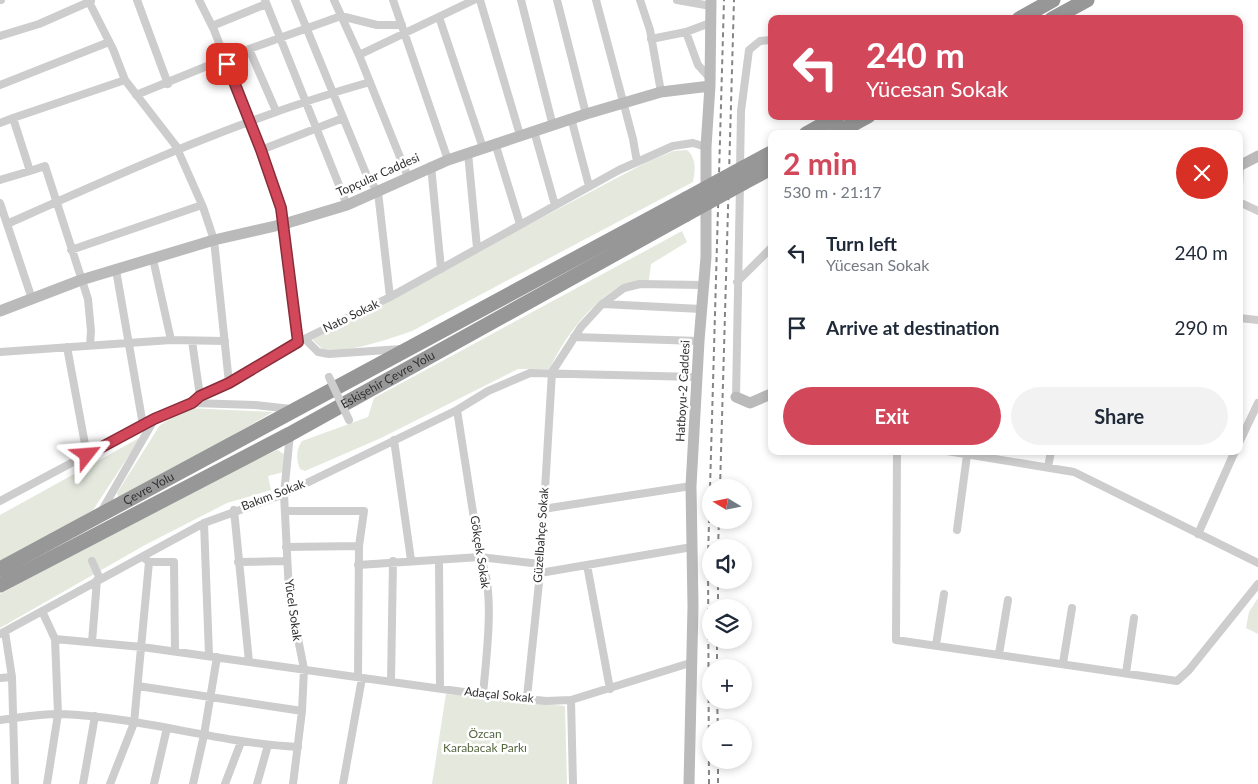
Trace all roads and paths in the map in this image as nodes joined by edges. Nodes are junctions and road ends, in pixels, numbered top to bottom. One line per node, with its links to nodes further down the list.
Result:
1 (137, 0): 39 (street)
2 (199, 0): 24 (street)
3 (295, 0): 25 (street)
4 (334, 0): 20 (street)
5 (392, 0): 23 (street)
6 (474, 0): 21 (street)
7 (480, 0): 60 (street)
8 (521, 0): 55 (street)
9 (557, 0): 47 (street)
10 (596, 0): 45 (street)
11 (640, 0): 30 (street)
12 (677, 0): 17 (street)
13 (1054, 0): 18 (highway)
14 (1087, 0): 19 (highway)
15 (90, 1): 28 (street); 32 (street)
16 (265, 2): 24 (street); 29 (street)
17 (711, 3): 22 (street, Hatboyu-2 Caddesi)
18 (1026, 15)
19 (1059, 15)
20 (340, 16): 23 (street); 25 (street); 34 (street)
21 (439, 17): 27 (street); 63 (street)
22 (710, 23): 26 (street); 37 (street, Hatboyu-2 Caddesi)
23 (402, 25): 27 (street)
24 (212, 26): 35 (street)
25 (307, 29): 29 (street); 42 (street)
26 (686, 32): 30 (street); 37 (street)
27 (405, 34): 34 (street); 69 (street)
28 (0, 36)
29 (280, 38): 33 (street); 44 (street)
30 (651, 40): 41 (street)
31 (768, 41): 98 (street)
32 (109, 42): 36 (street); 40 (street)
33 (249, 49): 35 (street); 46 (street)
34 (360, 55): 38 (street)
35 (226, 59): 39 (street); 53 (street)
36 (125, 80): 43 (street); 48 (street)
37 (709, 81): 41 (street, Topçular Caddesi); 62 (street, Hatboyu-2 Caddesi)
38 (370, 82): 42 (street); 76 (street)
39 (168, 84): 43 (street)
40 (0, 85)
41 (661, 92): 45 (street, Topçular Caddesi)
42 (332, 93): 44 (street); 49 (street)
43 (136, 96): 65 (street)
44 (305, 101): 46 (street); 56 (street)
45 (624, 103): 47 (street, Topçular Caddesi); 70 (street)
46 (276, 111): 53 (street)
47 (586, 114): 50 (street, Topçular Caddesi)
48 (13, 118): 54 (street); 74 (street)
49 (343, 118): 56 (street); 79 (street)
50 (571, 118): 55 (street, Topçular Caddesi); 78 (street)
51 (831, 120): 57 (highway)
52 (861, 120): 58 (highway)
53 (250, 121): 64 (street); 65 (street)
54 (0, 123)
55 (553, 126): 59 (street, Topçular Caddesi)
56 (316, 129): 64 (street); 83 (street)
57 (813, 130)
58 (843, 130)
59 (534, 131): 60 (street, Topçular Caddesi); 84 (street)
60 (520, 135): 61 (street, Topçular Caddesi)
61 (496, 143): 63 (street, Topçular Caddesi); 89 (street)
62 (706, 147): 70 (street, Nato Sokak); 99 (street, Hatboyu-2 Caddesi)
63 (483, 148): 66 (street, Topçular Caddesi)
64 (261, 150): 88 (street)
65 (178, 151): 80 (street); 82 (street)
66 (468, 153): 69 (street, Topçular Caddesi); 91 (street)
67 (768, 154): 75 (highway, Eskişehir Çevre Yolu)
68 (1258, 156): 71 (street)
69 (448, 160): 72 (street, Topçular Caddesi)
70 (636, 162): 78 (street, Nato Sokak)
71 (1243, 164)
72 (431, 166): 76 (street, Topçular Caddesi); 95 (street)
73 (768, 169): 75 (highway, Eskişehir Çevre Yolu)
74 (30, 171): 77 (street); 80 (street)
75 (743, 175): 116 (highway, Eskişehir Çevre Yolu, bridge); 133 (highway, Eskişehir Çevre Yolu, bridge)
76 (408, 177): 79 (street, Topçular Caddesi)
77 (0, 180)
78 (589, 186): 84 (street, Nato Sokak)
79 (378, 192): 83 (street, Topçular Caddesi); 100 (street)
80 (56, 202): 87 (street); 92 (street)
81 (1243, 204): 86 (street)
82 (202, 205): 90 (street); 92 (street)
83 (347, 205): 88 (street, Topçular Caddesi)
84 (555, 205): 89 (street, Nato Sokak)
85 (1, 207): 87 (street)
86 (1258, 211)
87 (7, 224): 101 (street)
88 (284, 224): 90 (street, Topçular Caddesi); 109 (street)
89 (520, 224): 91 (street, Nato Sokak)
90 (214, 240): 94 (street, Topçular Caddesi); 112 (street)
91 (477, 248): 95 (street, Nato Sokak)
92 (71, 250): 97 (street)
93 (768, 251): 98 (street)
94 (153, 258): 96 (street, Topçular Caddesi); 108 (street)
95 (441, 269): 100 (street, Nato Sokak)
96 (116, 270): 97 (street, Topçular Caddesi); 114 (street)
97 (81, 280): 101 (street, Topçular Caddesi); 113 (street)
98 (737, 282): 124 (street)
99 (702, 285): 102 (street); 103 (street, Hatboyu-2 Caddesi)
100 (390, 297): 109 (street, Nato Sokak)
101 (32, 299): 104 (street, Topçular Caddesi)
102 (602, 304): 103 (street); 107 (street)
103 (701, 309): 111 (street, Hatboyu-2 Caddesi)
104 (0, 311)
105 (1243, 318): 106 (street)
106 (1258, 320)
107 (574, 337): 111 (street); 118 (street)
108 (171, 340): 110 (street); 114 (street)
109 (302, 340): 116 (street); 121 (street, Nato Sokak)
110 (192, 341): 112 (street); 123 (street)
111 (698, 341): 120 (street, Hatboyu-2 Caddesi)
112 (225, 342): 121 (street)
113 (90, 345): 114 (street); 115 (street)
114 (129, 345): 132 (street)
115 (68, 347): 117 (street); 136 (street)
116 (407, 349): 127 (highway, Eskişehir Çevre Yolu)
117 (0, 352)
118 (552, 372): 120 (street, Bakım Sokak); 128 (street, Bakım Sokak); 145 (street, Güzelbahçe Sokak)
119 (329, 377): 131 (street, bridge)
120 (697, 377): 142 (street, Hatboyu-2 Caddesi)
121 (229, 383): 123 (street, Nato Sokak)
122 (768, 395): 124 (street)
123 (200, 396): 125 (street, Nato Sokak)
124 (736, 397)
125 (192, 403): 127 (street); 130 (street, Nato Sokak)
126 (1258, 403): 129 (street)
127 (298, 410): 148 (highway, Çevre Yolu)
128 (457, 410): 135 (street, Bakım Sokak); 155 (street, Gökçek Sokak)
129 (1256, 414): 134 (street)
130 (154, 419): 132 (street, Nato Sokak); 148 (street)
131 (349, 420)
132 (143, 425): 136 (street, Nato Sokak)
133 (290, 434): 143 (street, Yücel Sokak); 171 (highway, Eskişehir Çevre Yolu)
134 (1243, 436)
135 (394, 440): 143 (street, Bakım Sokak); 157 (street)
136 (87, 455): 144 (street, Nato Sokak)
137 (897, 455): 180 (street)
138 (967, 455): 141 (street); 150 (street)
139 (1050, 455): 141 (street)
140 (1233, 455): 151 (street)
141 (1048, 467): 151 (street)
142 (691, 486): 145 (street); 154 (street, Hatboyu-2 Caddesi)
143 (284, 494): 146 (street, Bakım Sokak); 147 (street, Yücel Sokak)
144 (0, 501)
145 (543, 509): 164 (street, Güzelbahçe Sokak)
146 (234, 510): 149 (street, Bakım Sokak); 162 (street)
147 (285, 511): 152 (street); 153 (street, Yücel Sokak)
148 (99, 516): 167 (highway, Çevre Yolu)
149 (204, 523): 156 (street, Bakım Sokak); 184 (street)
150 (957, 530)
151 (1198, 534): 163 (street)
152 (359, 546): 153 (street); 165 (street)
153 (286, 547): 159 (street, Yücel Sokak)
154 (692, 547): 166 (street); 186 (street, Hatboyu-2 Caddesi)
155 (480, 556): 161 (street); 164 (street); 197 (street, Gökçek Sokak)
156 (146, 559): 169 (street, Bakım Sokak); 181 (street); 182 (street)
157 (411, 560): 160 (street); 161 (street)
158 (92, 561): 169 (street)
159 (287, 561): 162 (street); 188 (street, Yücel Sokak)
160 (392, 561): 165 (street); 193 (street)
161 (439, 561): 195 (street)
162 (238, 562): 185 (street)
163 (1258, 563)
164 (540, 564): 168 (street, Güzelbahçe Sokak)
165 (358, 565): 192 (street)
166 (587, 565): 168 (street); 196 (street)
167 (0, 569)
168 (540, 573): 199 (street, Güzelbahçe Sokak)
169 (98, 580): 175 (street, Bakım Sokak); 179 (street)
170 (1258, 584): 189 (street)
171 (0, 585)
172 (944, 594): 180 (street)
173 (1008, 600): 183 (street)
174 (1072, 608): 187 (street)
175 (42, 610): 177 (street, Bakım Sokak); 178 (street)
176 (1134, 618): 189 (street)
177 (2, 633): 190 (street)
178 (55, 639): 179 (street, Adaçal Sokak); 202 (street)
179 (92, 642): 181 (street, Adaçal Sokak)
180 (936, 645): 183 (street)
181 (142, 647): 182 (street, Adaçal Sokak); 194 (street)
182 (175, 651): 184 (street, Adaçal Sokak)
183 (999, 654): 187 (street)
184 (213, 656): 185 (street, Adaçal Sokak); 198 (street)
185 (249, 662): 188 (street, Adaçal Sokak)
186 (690, 663): 196 (street, Adaçal Sokak); 223 (street, Hatboyu-2 Caddesi)
187 (1063, 663): 189 (street)
188 (304, 669): 192 (street, Adaçal Sokak); 201 (street, Yücel Sokak)
189 (1126, 673)
190 (12, 676): 191 (street); 204 (street)
191 (0, 678)
192 (360, 678): 193 (street, Adaçal Sokak); 221 (street)
193 (391, 681): 195 (street, Adaçal Sokak)
194 (138, 686): 198 (street); 206 (street)
195 (440, 688): 197 (street, Adaçal Sokak)
196 (610, 689): 200 (street, Adaçal Sokak)
197 (483, 695): 199 (street, Adaçal Sokak)
198 (211, 696): 201 (street); 208 (street)
199 (527, 698): 200 (street, Adaçal Sokak)
200 (571, 700): 222 (street)
201 (302, 710): 211 (street, Yücel Sokak)
202 (58, 714): 203 (street); 204 (street); 213 (street)
203 (95, 716): 206 (street); 214 (street)
204 (13, 719): 205 (street); 212 (street)
205 (0, 720)
206 (134, 723): 207 (street); 215 (street)
207 (167, 728): 208 (street); 216 (street)
208 (204, 735): 209 (street); 217 (street)
209 (242, 742): 210 (street); 218 (street)
210 (268, 745): 211 (street); 219 (street)
211 (298, 747): 220 (street, Yücel Sokak)
212 (15, 784)
213 (47, 784)
214 (83, 784)
215 (110, 784)
216 (154, 784)
217 (192, 784)
218 (225, 784)
219 (257, 784)
220 (293, 784)
221 (344, 784)
222 (573, 784)
223 (689, 784)

